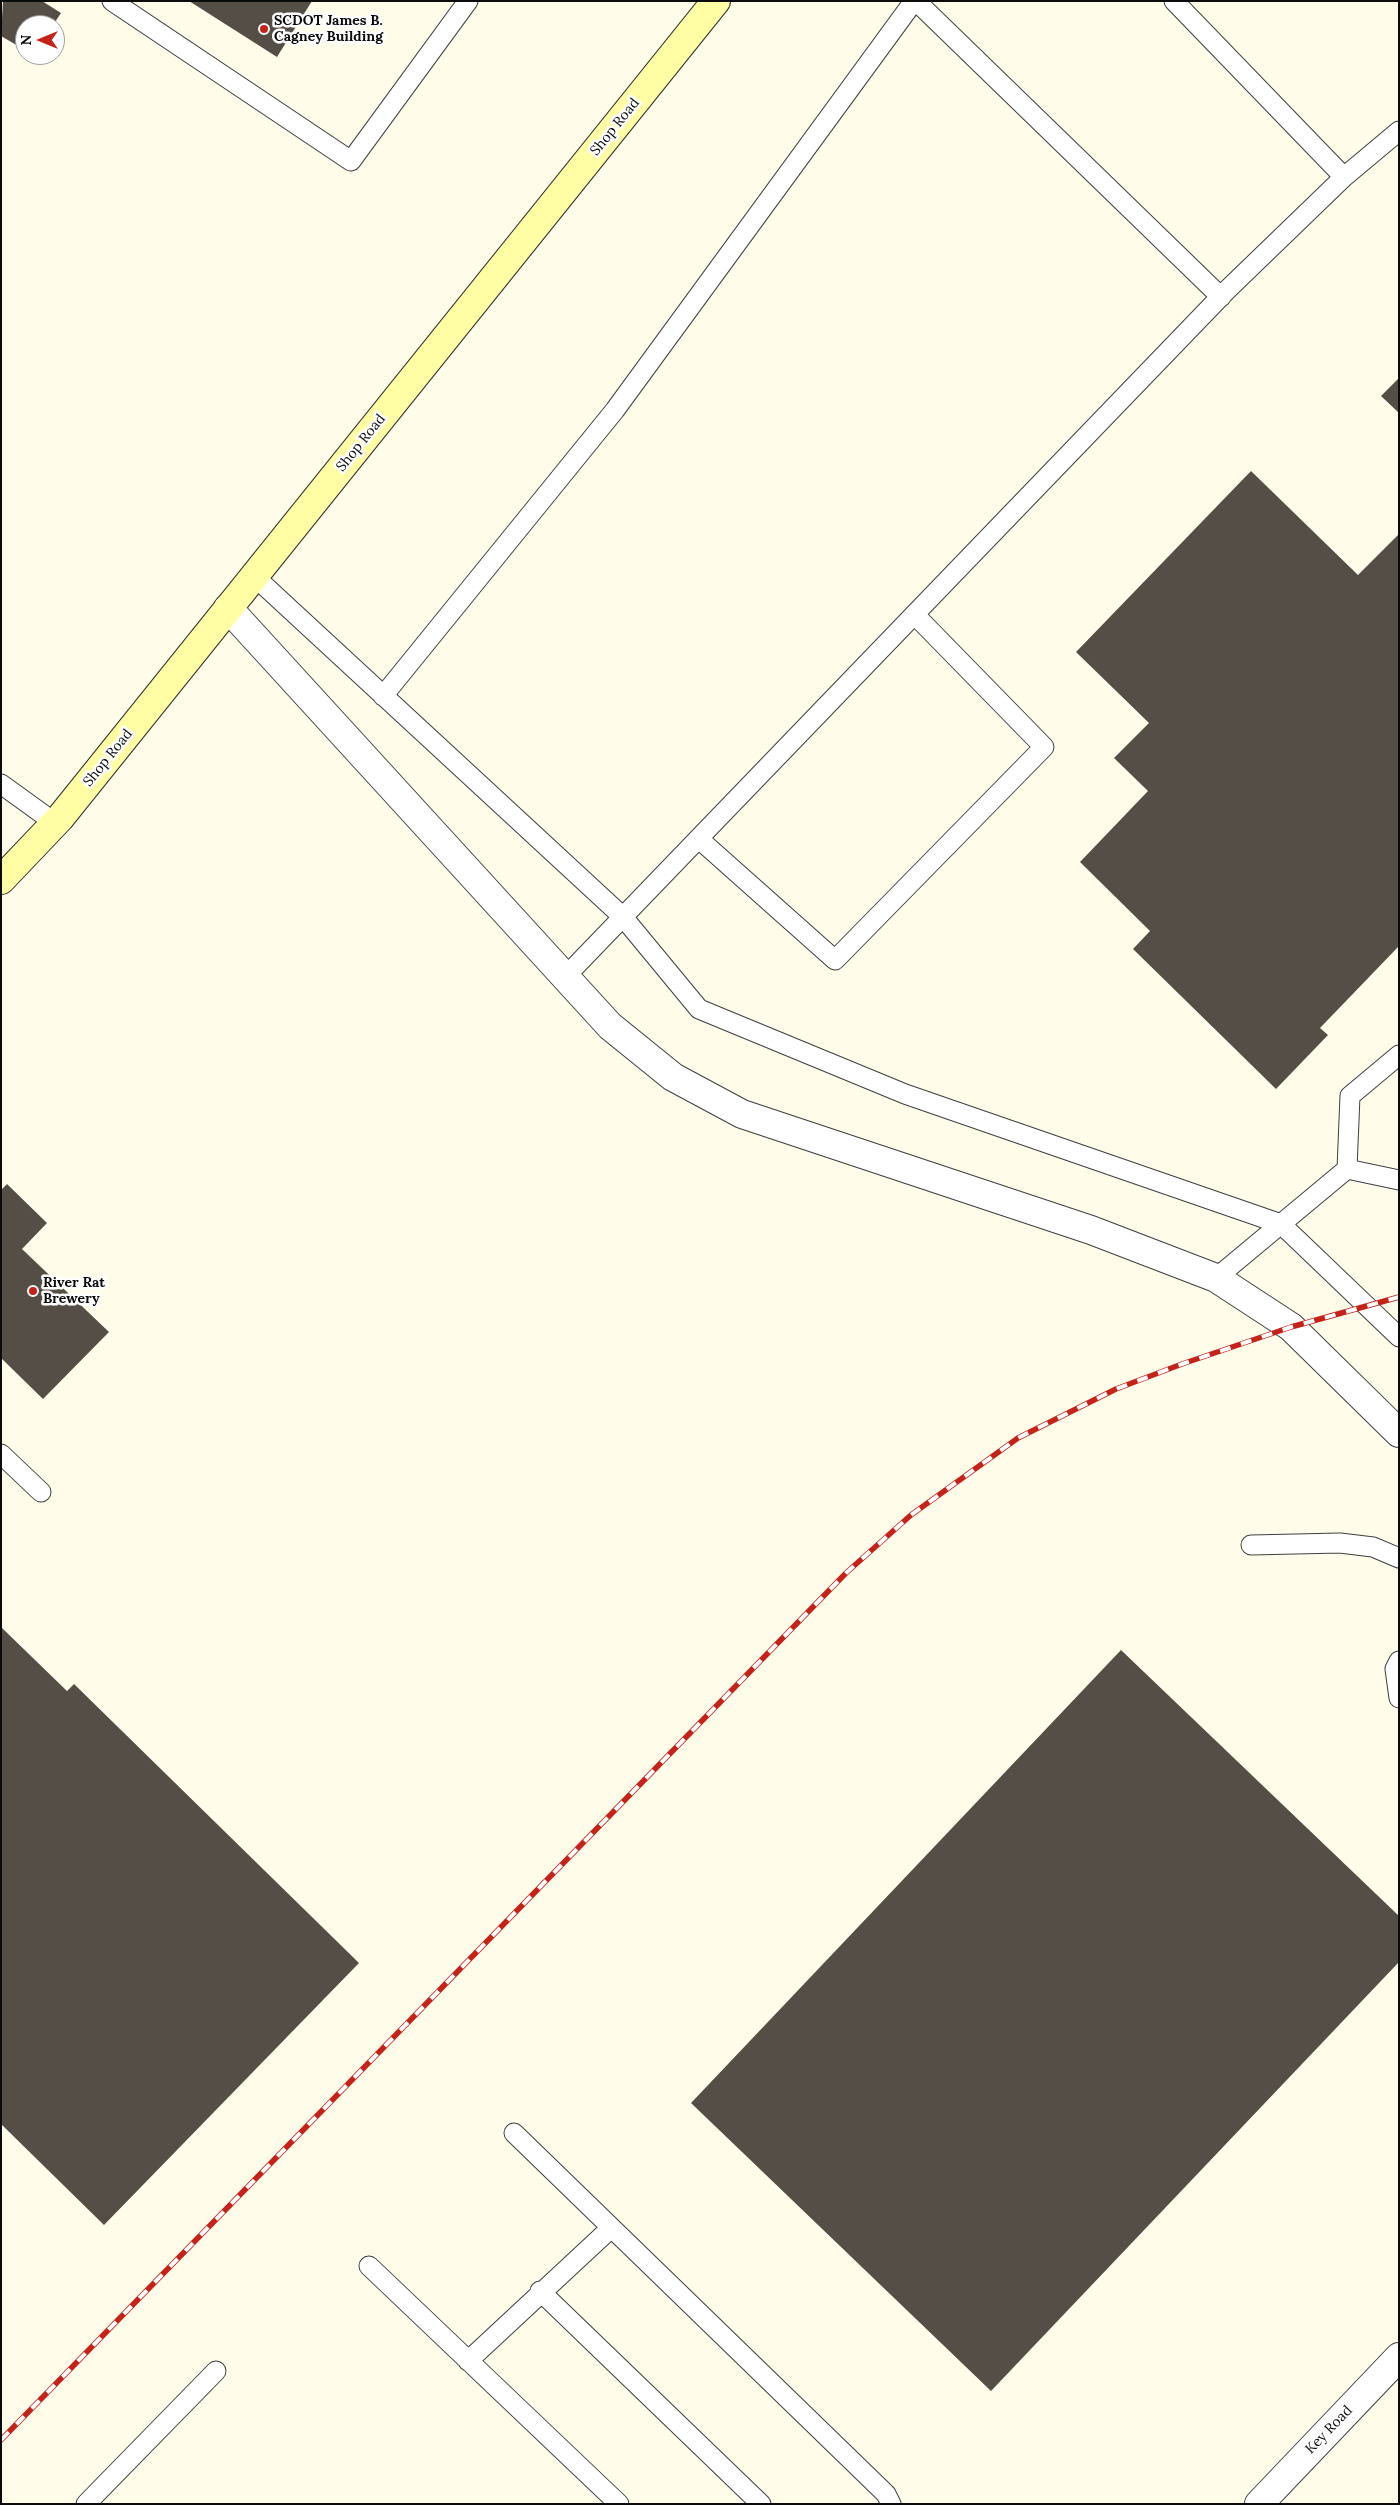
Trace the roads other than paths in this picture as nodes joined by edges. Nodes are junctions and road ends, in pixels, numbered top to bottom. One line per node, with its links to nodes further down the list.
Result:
1 (112, 1): 2 (lane)
2 (468, 1)
3 (716, 1): 9 (street, Shop Road)
4 (915, 1): 8 (lane); 12 (lane)
5 (1174, 1): 7 (lane)
6 (1399, 131): 7 (lane)
7 (1344, 177): 8 (lane)
8 (1221, 297): 11 (lane)
9 (254, 576): 10 (street, Shop Road); 12 (lane)
10 (228, 608): 14 (street, Shop Road); 18 (street)
11 (915, 614): 15 (lane); 15 (lane)
12 (383, 696): 17 (lane)
13 (1, 784): 14 (lane)
14 (55, 823): 16 (street, Shop Road)
15 (699, 839): 17 (lane)
16 (1, 880)
17 (623, 917): 18 (lane); 22 (lane)
18 (565, 977): 23 (street)
19 (1399, 1055): 20 (lane)
20 (1347, 1169): 21 (lane); 22 (lane)
21 (1399, 1180)
22 (1281, 1224): 23 (lane); 24 (lane)
23 (1216, 1278): 25 (street)
24 (1399, 1337)
25 (1399, 1434)
26 (1, 1454): 27 (lane)
27 (41, 1492)
28 (1250, 1545): 29 (lane)
29 (1399, 1558)
30 (1399, 1661): 31 (lane)
31 (1399, 1698)
32 (514, 2134): 33 (lane)
33 (611, 2228): 35 (lane); 42 (lane)
34 (369, 2266): 37 (lane)
35 (540, 2291): 37 (lane); 41 (lane)
36 (1399, 2357): 43 (street, Key Road)
37 (468, 2361): 40 (lane)
38 (216, 2371): 39 (lane)
39 (86, 2504)
40 (619, 2504)
41 (761, 2504)
42 (891, 2504)
43 (1259, 2504)

